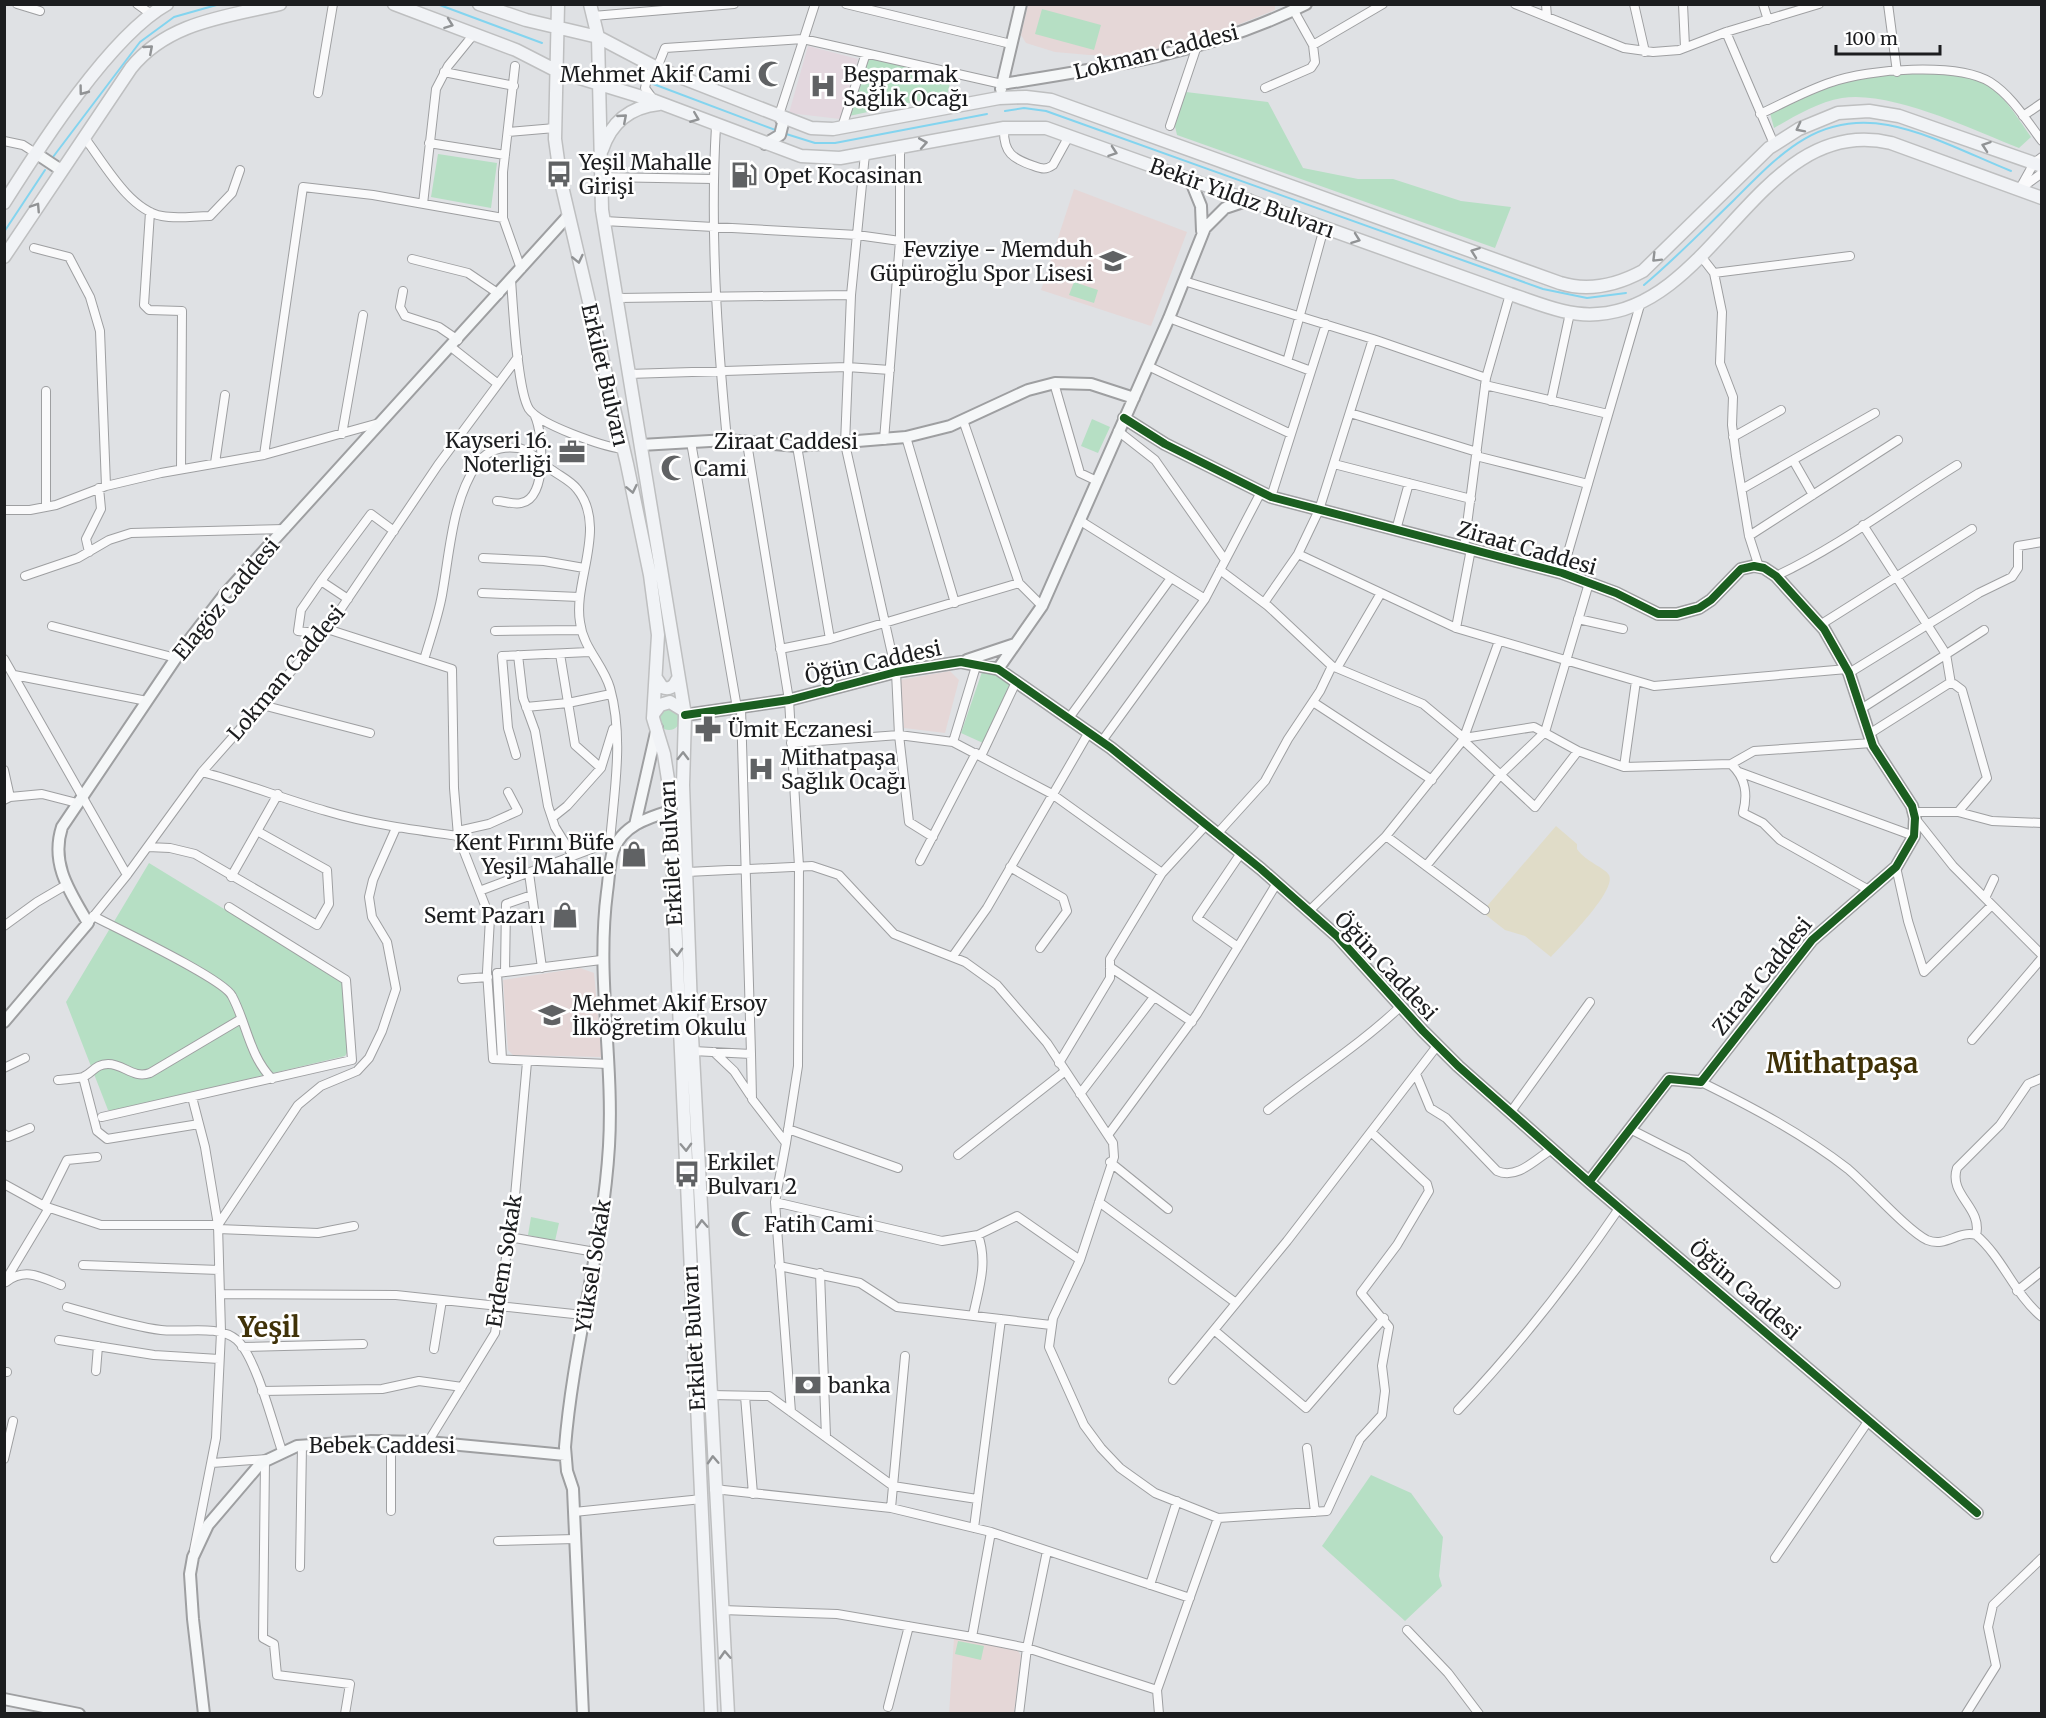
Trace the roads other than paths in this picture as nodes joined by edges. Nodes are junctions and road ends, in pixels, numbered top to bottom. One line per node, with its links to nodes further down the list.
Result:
1 (17, 4): 25 (street)
2 (137, 4): 26 (street)
3 (167, 4): 26 (main road)
4 (280, 4): 65 (main road, one-way to 4)
5 (333, 4): 50 (street)
6 (394, 4): 31 (main road, Bekir Yıldız Bulvarı, one-way to 31)
7 (558, 4): 29 (main road, Erkilet Bulvarı)
8 (734, 4): 22 (street)
9 (815, 4): 33 (street)
10 (846, 4): 34 (street)
11 (1021, 4): 34 (street)
12 (1306, 4): 24 (street, Lokman Caddesi)
13 (1383, 4): 35 (street)
14 (1515, 4): 27 (street)
15 (1546, 4): 27 (street)
16 (1634, 4): 38 (street)
17 (1683, 4): 37 (street)
18 (1763, 4): 28 (street)
19 (1818, 4): 28 (street)
20 (1888, 4): 45 (street)
21 (480, 5): 29 (main road, Bekir Yıldız Bulvarı)
22 (727, 5): 23 (street)
23 (592, 10): 32 (main road, Erkilet Bulvarı)
24 (1288, 10): 35 (street); 36 (street, Lokman Caddesi)
25 (40, 11)
26 (151, 14): 72 (main road, one-way to 72)
27 (1547, 17): 38 (street)
28 (1768, 20): 30 (street)
29 (558, 28): 32 (main road, Bekir Yıldız Bulvarı); 42 (main road, Erkilet Bulvarı)
30 (1726, 32): 37 (street); 55 (street)
31 (474, 34): 40 (main road, Bekir Yıldız Bulvarı); 44 (street)
32 (598, 37): 43 (main road, Bekir Yıldız Bulvarı); 46 (main road, Erkilet Bulvarı)
33 (803, 39): 39 (street); 43 (street); 57 (street)
34 (1011, 44): 47 (street)
35 (1313, 45): 49 (street)
36 (1197, 46): 47 (street, Lokman Caddesi); 59 (street)
37 (1685, 48): 38 (street)
38 (1645, 52)
39 (866, 53): 47 (street); 61 (street)
40 (537, 60): 42 (main road, Bekir Yıldız Bulvarı); 52 (main road)
41 (515, 66): 48 (street)
42 (557, 71): 46 (main road, Bekir Yıldız Bulvarı); 52 (main road, Erkilet Bulvarı)
43 (652, 71): 53 (street); 57 (main road, Bekir Yıldız Bulvarı)
44 (444, 72): 48 (street); 68 (street)
45 (1897, 72): 55 (street); 56 (street)
46 (600, 83): 53 (main road, Bekir Yıldız Bulvarı); 73 (main road, Erkilet Bulvarı)
47 (1002, 84): 51 (street)
48 (514, 86): 63 (street)
49 (1265, 88)
50 (318, 93)
51 (999, 98): 61 (main road, Bekir Yıldız Bulvarı); 70 (main road, Bekir Yıldız Bulvarı, one-way to 51)
52 (556, 99): 60 (main road, Erkilet Bulvarı)
53 (658, 103): 58 (main road, Bekir Yıldız Bulvarı, one-way to 58); 73 (main road, one-way to 53)
54 (2042, 103): 56 (street)
55 (1760, 114): 70 (street)
56 (2023, 116): 67 (street)
57 (781, 119): 61 (main road, Bekir Yıldız Bulvarı); 69 (street)
58 (717, 126): 69 (main road, Bekir Yıldız Bulvarı); 80 (street)
59 (1170, 126)
60 (555, 128): 63 (street); 88 (main road, Erkilet Bulvarı)
61 (842, 128)
62 (1004, 128): 64 (main road, Bekir Yıldız Bulvarı); 64 (street); 71 (main road, Bekir Yıldız Bulvarı, one-way to 62)
63 (508, 132): 75 (street)
64 (1069, 136): 81 (main road, Bekir Yıldız Bulvarı, one-way to 81)
65 (84, 137): 77 (main road); 87 (street)
66 (4, 141): 72 (street)
67 (2042, 141)
68 (429, 143): 75 (street); 86 (street)
69 (765, 144): 74 (main road, Bekir Yıldız Bulvarı)
70 (1774, 144): 76 (main road, Bekir Yıldız Bulvarı, one-way to 70)
71 (900, 147): 74 (main road, Bekir Yıldız Bulvarı); 95 (street)
72 (37, 154): 77 (street); 85 (main road)
73 (601, 154): 79 (main road, Erkilet Bulvarı)
74 (865, 154): 94 (street)
75 (505, 155): 89 (street)
76 (2040, 165): 82 (street); 82 (street)
77 (62, 170): 99 (main road, one-way to 77)
78 (240, 170): 87 (street)
79 (602, 177): 80 (street); 90 (main road, Erkilet Bulvarı)
80 (713, 179): 91 (street)
81 (1190, 179): 84 (main road, Bekir Yıldız Bulvarı); 93 (street)
82 (2019, 190): 83 (main road, Bekir Yıldız Bulvarı); 97 (main road, Bekir Yıldız Bulvarı)
83 (2042, 198)
84 (1249, 200): 92 (main road, Bekir Yıldız Bulvarı); 93 (street)
85 (4, 203)
86 (423, 204): 89 (street); 157 (street)
87 (150, 212): 163 (street)
88 (568, 216): 101 (street, Elagöz Caddesi); 155 (main road, Erkilet Bulvarı, one-way to 155)
89 (503, 218): 101 (street)
90 (604, 221): 91 (street); 110 (main road, Erkilet Bulvarı)
91 (715, 226): 94 (street); 109 (street)
92 (1324, 228): 107 (main road, Bekir Yıldız Bulvarı, one-way to 107); 114 (street)
93 (1202, 234): 104 (street)
94 (857, 235): 95 (street); 108 (street)
95 (900, 241): 123 (street)
96 (34, 248): 167 (street)
97 (1700, 255): 102 (street); 111 (main road, Bekir Yıldız Bulvarı)
98 (1850, 256): 102 (street)
99 (4, 257)
100 (412, 259): 106 (street)
101 (521, 269): 103 (street, Elagöz Caddesi)
102 (1714, 273): 146 (street)
103 (511, 280): 106 (street, Elagöz Caddesi); 119 (street)
104 (1184, 281): 114 (street); 115 (street)
105 (403, 291): 118 (street)
106 (499, 294): 118 (street, Elagöz Caddesi)
107 (1510, 294): 112 (main road, Bekir Yıldız Bulvarı); 127 (street)
108 (851, 295): 109 (street); 122 (street)
109 (718, 297): 110 (street); 125 (street)
110 (618, 298): 126 (main road, Erkilet Bulvarı)
111 (1640, 305): 112 (main road, Bekir Yıldız Bulvarı); 137 (street)
112 (1570, 313): 133 (street)
113 (363, 315): 143 (street)
114 (1300, 316): 116 (street); 120 (street)
115 (1169, 318): 120 (street); 121 (street)
116 (1326, 324): 117 (street); 124 (street)
117 (1373, 339): 127 (street); 135 (street)
118 (454, 344): 129 (street); 141 (street, Elagöz Caddesi)
119 (518, 357): 129 (street, Lokman Caddesi); 138 (street)
120 (1287, 362): 124 (street)
121 (1148, 366): 132 (street); 144 (street)
122 (847, 367): 123 (street); 125 (street); 152 (street)
123 (890, 370): 148 (street)
124 (1311, 371): 144 (street)
125 (721, 372): 126 (street); 147 (street)
126 (628, 374): 153 (main road, Erkilet Bulvarı)
127 (1486, 381): 133 (street); 156 (street)
128 (1054, 383): 132 (street, Ziraat Caddesi); 140 (street, Ziraat Caddesi); 164 (street)
129 (498, 384): 181 (street, Lokman Caddesi)
130 (46, 391): 173 (street)
131 (225, 395): 160 (street)
132 (1134, 398): 139 (street)
133 (1551, 401): 137 (street)
134 (1781, 410): 146 (street)
135 (1350, 413): 156 (street); 161 (street)
136 (1875, 413): 158 (street)
137 (1608, 414): 166 (street)
138 (535, 416): 155 (street); 159 (street)
139 (1124, 418): 142 (street); 169 (street, Ziraat Caddesi)
140 (963, 420): 145 (street, Ziraat Caddesi); 198 (street)
141 (384, 422): 143 (street); 179 (street, Elagöz Caddesi)
142 (1118, 431): 164 (street); 188 (street)
143 (342, 434): 157 (street)
144 (1291, 434): 169 (street)
145 (906, 437): 148 (street, Ziraat Caddesi); 205 (street)
146 (1733, 437): 168 (street)
147 (727, 440): 150 (street, Ziraat Caddesi); 151 (street, Ziraat Caddesi)
148 (884, 440): 152 (street, Ziraat Caddesi)
149 (1898, 440): 170 (street)
150 (692, 442): 153 (street, Ziraat Caddesi); 250 (street)
151 (747, 443): 154 (street, Ziraat Caddesi); 222 (street)
152 (845, 444): 154 (street, Ziraat Caddesi); 209 (street)
153 (641, 445): 239 (main road, Erkilet Bulvarı)
154 (796, 446): 219 (street)
155 (622, 449): 238 (main road, Erkilet Bulvarı, one-way to 238)
156 (1477, 454): 166 (street); 171 (street)
157 (264, 455): 160 (street)
158 (1793, 460): 168 (street); 170 (street)
159 (541, 462): 172 (street); 190 (street); 229 (street)
160 (215, 463): 163 (street)
161 (1334, 464): 165 (street); 175 (street)
162 (1957, 465): 177 (street)
163 (181, 469): 167 (street)
164 (1097, 480): 176 (street)
165 (1409, 483): 171 (street); 180 (street)
166 (1588, 484): 192 (street)
167 (103, 487): 173 (street); 185 (street)
168 (1742, 489): 182 (street)
169 (1266, 494): 175 (street, Ziraat Caddesi); 188 (street)
170 (1813, 495): 182 (street)
171 (1471, 499): 184 (street)
172 (497, 501)
173 (46, 507): 174 (street)
174 (4, 510)
175 (1319, 510): 180 (street, Ziraat Caddesi); 186 (street)
176 (1079, 520): 196 (street); 207 (street)
177 (1863, 525): 194 (street); 195 (street)
178 (1972, 529): 195 (street)
179 (285, 530): 185 (street); 227 (street, Elagöz Caddesi)
180 (1396, 530): 184 (street, Ziraat Caddesi)
181 (394, 531): 197 (street); 203 (street, Lokman Caddesi)
182 (1749, 536): 189 (street)
183 (2042, 542): 210 (street)
184 (1468, 549): 192 (street, Ziraat Caddesi); 213 (street)
185 (89, 552): 193 (street)
186 (1298, 554): 201 (street); 206 (street)
187 (483, 558): 190 (street)
188 (1225, 560): 191 (street)
189 (1759, 567): 194 (street); 199 (street, Ziraat Caddesi)
190 (584, 568): 202 (street)
191 (1220, 570): 204 (street); 206 (street)
192 (1562, 573): 199 (street, Ziraat Caddesi)
193 (25, 576)
194 (1776, 576): 211 (street)
195 (1896, 577): 210 (street); 211 (street)
196 (1171, 578): 204 (street); 254 (street)
197 (321, 581): 203 (street); 217 (street)
198 (1019, 583): 205 (street); 207 (street)
199 (1589, 583): 208 (street)
200 (482, 593): 202 (street)
201 (1381, 593): 213 (street); 233 (street)
202 (579, 597): 215 (street)
203 (348, 599): 217 (street, Lokman Caddesi)
204 (1205, 599): 263 (street)
205 (956, 603): 209 (street)
206 (1264, 603): 233 (street)
207 (1042, 606): 221 (street)
208 (1578, 619): 214 (street); 230 (street)
209 (885, 624): 219 (street); 236 (street)
210 (1926, 624): 225 (street); 235 (street)
211 (1820, 625): 235 (street)
212 (52, 626): 227 (street)
213 (1456, 627): 220 (street)
214 (1623, 629)
215 (581, 630): 218 (street); 223 (street)
216 (1984, 630): 225 (street)
217 (326, 632): 229 (street); 248 (street, Lokman Caddesi)
218 (495, 632)
219 (830, 639): 222 (street)
220 (1499, 641): 230 (street); 262 (street)
221 (1015, 644): 231 (street); 234 (street)
222 (780, 649): 244 (street)
223 (589, 651): 224 (street); 243 (street)
224 (560, 654): 226 (street); 247 (street)
225 (1946, 654): 242 (street); 251 (street)
226 (518, 655): 249 (street); 267 (street)
227 (176, 658): 245 (street, Elagöz Caddesi)
228 (4, 659): 237 (street)
229 (424, 660): 292 (street)
230 (1564, 661): 240 (street); 258 (street)
231 (961, 662): 232 (street, Öğün Caddesi); 236 (street, Öğün Caddesi)
232 (977, 663): 234 (street, Öğün Caddesi); 264 (street)
233 (1335, 667): 246 (street); 262 (street)
234 (998, 669): 241 (street, Öğün Caddesi)
235 (1848, 671): 240 (street); 251 (street)
236 (896, 672): 244 (street, Öğün Caddesi); 260 (street)
237 (14, 675): 245 (street); 282 (street)
238 (656, 678): 239 (main road); 252 (main road, Erkilet Bulvarı)
239 (677, 680): 253 (main road, Erkilet Bulvarı)
240 (1636, 681): 270 (street)
241 (1016, 682): 254 (street, Öğün Caddesi); 268 (street)
242 (1951, 684): 261 (street); 284 (street)
243 (611, 694): 247 (street); 255 (street)
244 (789, 700): 250 (street, Öğün Caddesi); 265 (street)
245 (147, 701): 282 (street, Elagöz Caddesi)
246 (1313, 702): 276 (street); 293 (street)
247 (568, 703): 249 (street); 271 (street)
248 (262, 705): 259 (street); 273 (street, Lokman Caddesi)
249 (526, 706): 286 (street)
250 (739, 708): 253 (street, Öğün Caddesi); 306 (street)
251 (1861, 709): 261 (street)
252 (654, 713): 253 (main road); 256 (main road, Erkilet Bulvarı)
253 (684, 717): 256 (main road); 307 (main road, Erkilet Bulvarı, one-way to 253)
254 (1069, 718): 257 (street, Öğün Caddesi)
255 (615, 725): 271 (street); 297 (street)
256 (657, 728): 277 (main road, Erkilet Bulvarı); 287 (street)
257 (1089, 732): 263 (street, Öğün Caddesi); 280 (street)
258 (1545, 732): 262 (street); 266 (street); 275 (street)
259 (370, 734)
260 (899, 735): 264 (street); 265 (street); 296 (street)
261 (1870, 738): 269 (street); 285 (street)
262 (1464, 739): 275 (street); 276 (street)
263 (1102, 741): 289 (street, Öğün Caddesi)
264 (953, 742): 268 (street)
265 (791, 743): 302 (street)
266 (1578, 751): 270 (street); 275 (street)
267 (516, 755)
268 (979, 755): 280 (street); 296 (street)
269 (1731, 764): 270 (street); 274 (street)
270 (1624, 767)
271 (601, 768): 286 (street)
272 (4, 770): 281 (street)
273 (202, 772): 279 (street); 298 (street, Lokman Caddesi)
274 (1739, 772): 295 (street); 316 (street)
275 (1501, 774): 303 (street)
276 (1432, 780): 294 (street)
277 (669, 786): 283 (main road, Erkilet Bulvarı); 287 (street, Yüksel Sokak)
278 (508, 792): 292 (street)
279 (278, 794): 290 (street); 291 (street)
280 (1052, 794): 304 (street); 309 (street)
281 (7, 799): 282 (street)
282 (79, 800): 310 (street); 314 (street, Elagöz Caddesi)
283 (670, 811): 287 (street); 444 (main road, Erkilet Bulvarı, one-way to 444)
284 (1958, 812): 285 (street); 288 (street)
285 (1915, 815): 295 (street, Ziraat Caddesi); 318 (street)
286 (552, 818): 300 (street)
287 (639, 822): 297 (street, Yüksel Sokak)
288 (2042, 823)
289 (1206, 825): 293 (street, Öğün Caddesi); 309 (street)
290 (396, 828): 292 (street); 386 (street)
291 (257, 831): 311 (street); 311 (street)
292 (458, 834): 315 (street)
293 (1217, 834): 299 (street, Öğün Caddesi)
294 (1386, 836): 303 (street); 322 (street)
295 (1914, 836): 305 (street, Ziraat Caddesi)
296 (933, 837): 301 (street)
297 (614, 842): 300 (street); 329 (street, Yüksel Sokak)
298 (148, 847): 310 (street, Lokman Caddesi); 311 (street)
299 (1241, 853): 313 (street, Öğün Caddesi); 326 (street)
300 (573, 856): 308 (street)
301 (920, 861)
302 (799, 866): 306 (street); 327 (street); 367 (street)
303 (1426, 866): 321 (street)
304 (1010, 867): 325 (street); 327 (street)
305 (1896, 867): 316 (street, Ziraat Caddesi); 319 (street)
306 (747, 869): 307 (street); 345 (street)
307 (687, 872): 343 (main road, Erkilet Bulvarı)
308 (529, 873): 315 (street); 317 (street)
309 (1162, 873): 331 (street)
310 (127, 875): 323 (street, Lokman Caddesi)
311 (231, 876)
312 (1994, 879): 318 (street)
313 (1277, 883): 322 (street, Öğün Caddesi); 326 (street)
314 (66, 885): 323 (street, Elagöz Caddesi); 324 (street)
315 (482, 890): 333 (street)
316 (1869, 890): 358 (street, Ziraat Caddesi)
317 (532, 895): 330 (street); 332 (street)
318 (1985, 898): 319 (street)
319 (1992, 905): 328 (street)
320 (229, 907): 355 (street)
321 (1485, 910)
322 (1309, 911): 337 (street, Öğün Caddesi)
323 (90, 920): 338 (street); 339 (street)
324 (4, 926)
325 (1040, 948)
326 (1238, 948): 340 (street)
327 (953, 956): 349 (street)
328 (2042, 957): 341 (street)
329 (601, 960): 330 (street); 350 (street, Yüksel Sokak)
330 (542, 968): 332 (street)
331 (1110, 968): 335 (street); 349 (street)
332 (505, 972): 347 (street)
333 (488, 977): 334 (street); 347 (street)
334 (462, 979)
335 (1154, 997): 340 (street); 359 (street)
336 (1590, 1002): 363 (street)
337 (1401, 1006): 342 (street, Öğün Caddesi); 362 (street)
338 (241, 1019): 354 (street); 355 (street)
339 (4, 1022)
340 (1191, 1022): 371 (street)
341 (1972, 1040)
342 (1437, 1046): 353 (street); 363 (street, Öğün Caddesi)
343 (693, 1051): 344 (street); 425 (main road, Erkilet Bulvarı, one-way to 343)
344 (713, 1052): 345 (street); 361 (street)
345 (751, 1054): 361 (street)
346 (25, 1058): 351 (street)
347 (502, 1059): 348 (street)
348 (528, 1062): 350 (street); 389 (street, Erdem Sokak)
349 (1059, 1063): 352 (street)
350 (608, 1064): 390 (street, Yüksel Sokak)
351 (4, 1068)
352 (1064, 1072): 359 (street); 374 (street)
353 (1416, 1074): 369 (street); 373 (street)
354 (83, 1077): 357 (street); 365 (street)
355 (272, 1078): 360 (street)
356 (2042, 1078): 388 (street)
357 (58, 1080)
358 (1701, 1082): 368 (street); 388 (street)
359 (1080, 1094): 371 (street)
360 (192, 1096): 364 (street); 365 (street)
361 (752, 1100): 372 (street)
362 (1268, 1110)
363 (1510, 1113): 373 (street, Öğün Caddesi)
364 (102, 1117)
365 (199, 1125): 386 (street)
366 (30, 1128): 370 (street)
367 (788, 1129): 372 (street); 377 (street)
368 (1630, 1129): 378 (street); 398 (street)
369 (1371, 1132): 403 (street); 409 (street)
370 (4, 1134)
371 (1108, 1135): 376 (street)
372 (786, 1143): 380 (street)
373 (1552, 1149): 378 (street, Öğün Caddesi)
374 (958, 1155)
375 (97, 1157): 382 (street)
376 (1110, 1162): 381 (street); 384 (street)
377 (898, 1168)
378 (1589, 1182): 383 (street, Öğün Caddesi)
379 (4, 1184): 382 (street)
380 (775, 1202): 387 (street); 393 (street)
381 (1099, 1202): 391 (street); 403 (street)
382 (46, 1207): 386 (street); 397 (street)
383 (1620, 1207): 427 (street); 430 (street, Öğün Caddesi)
384 (1168, 1209)
385 (354, 1226): 386 (street)
386 (218, 1227): 394 (street)
387 (978, 1235): 391 (street); 407 (street)
388 (1976, 1235): 400 (street)
389 (509, 1237): 390 (street); 404 (street, Erdem Sokak)
390 (594, 1252): 406 (street, Yüksel Sokak)
391 (1080, 1260): 411 (street)
392 (83, 1265): 394 (street)
393 (779, 1266): 396 (street); 428 (street)
394 (219, 1270): 401 (street)
395 (2042, 1271): 400 (street)
396 (820, 1273): 407 (street); 431 (street)
397 (4, 1283): 399 (street)
398 (1836, 1284)
399 (61, 1285)
400 (2017, 1291): 408 (street)
401 (220, 1294): 402 (street); 413 (street)
402 (442, 1300): 404 (street); 418 (street)
403 (1236, 1303): 412 (street)
404 (499, 1306): 406 (street); 423 (street, Erdem Sokak)
405 (67, 1307): 413 (street)
406 (583, 1315): 437 (street, Yüksel Sokak)
407 (973, 1316): 410 (street)
408 (2042, 1317)
409 (1384, 1318): 412 (street); 450 (street)
410 (1001, 1319): 411 (street); 445 (street)
411 (1052, 1325): 446 (street)
412 (1214, 1330): 422 (street)
413 (221, 1332): 417 (street); 420 (street)
414 (59, 1340): 416 (street)
415 (363, 1344): 417 (street)
416 (98, 1346): 420 (street); 421 (street)
417 (242, 1347): 424 (street)
418 (434, 1349)
419 (905, 1356): 441 (street)
420 (219, 1359): 440 (street)
421 (96, 1371)
422 (1173, 1380)
423 (462, 1388): 424 (street); 433 (street, Erdem Sokak)
424 (262, 1390): 436 (street)
425 (710, 1395): 426 (street); 442 (main road, Erkilet Bulvarı, one-way to 425)
426 (745, 1395): 428 (street); 443 (street)
427 (1458, 1410)
428 (790, 1412): 431 (street)
429 (13, 1420): 438 (street)
430 (1869, 1420): 451 (street, Öğün Caddesi); 459 (street)
431 (826, 1437): 441 (street)
432 (391, 1440): 433 (street, Bebek Caddesi); 434 (street, Bebek Caddesi); 448 (street)
433 (428, 1442): 437 (street, Bebek Caddesi)
434 (302, 1445): 436 (street, Bebek Caddesi); 461 (street)
435 (1307, 1448): 450 (street)
436 (282, 1451): 439 (street, Bebek Caddesi)
437 (565, 1455): 449 (street, Yüksel Sokak)
438 (4, 1459)
439 (266, 1460): 440 (street); 458 (street, Bebek Caddesi); 474 (street)
440 (212, 1464): 458 (street)
441 (893, 1486): 445 (street); 447 (street)
442 (714, 1490): 443 (street); 464 (main road, Erkilet Bulvarı)
443 (753, 1494): 447 (street)
444 (702, 1499): 449 (street); 476 (main road, Erkilet Bulvarı)
445 (977, 1499): 453 (street)
446 (1177, 1501): 452 (street); 462 (street)
447 (891, 1508): 453 (street)
448 (391, 1511)
449 (574, 1512): 455 (street, Yüksel Sokak)
450 (1314, 1512): 452 (street)
451 (1977, 1513)
452 (1218, 1518): 463 (street)
453 (974, 1528): 454 (street)
454 (991, 1533): 457 (street); 467 (street)
455 (574, 1539): 456 (street); 475 (street, Yüksel Sokak)
456 (498, 1541)
457 (1047, 1551): 462 (street); 468 (street)
458 (193, 1557): 473 (street, Bebek Caddesi)
459 (1775, 1558)
460 (2042, 1558): 481 (street)
461 (300, 1567)
462 (1150, 1585): 463 (street)
463 (1190, 1598): 469 (street)
464 (722, 1610): 465 (street); 477 (main road, Erkilet Bulvarı, one-way to 464)
465 (909, 1626): 467 (street); 471 (street)
466 (1407, 1630): 480 (street)
467 (972, 1637): 468 (street)
468 (1027, 1648): 469 (street); 478 (street)
469 (1157, 1690): 479 (street)
470 (4, 1699): 472 (street)
471 (888, 1707)
472 (79, 1713)
473 (204, 1713)
474 (345, 1713)
475 (583, 1713)
476 (711, 1713)
477 (728, 1713)
478 (1018, 1713)
479 (1159, 1713)
480 (1479, 1713)
481 (1966, 1713)

